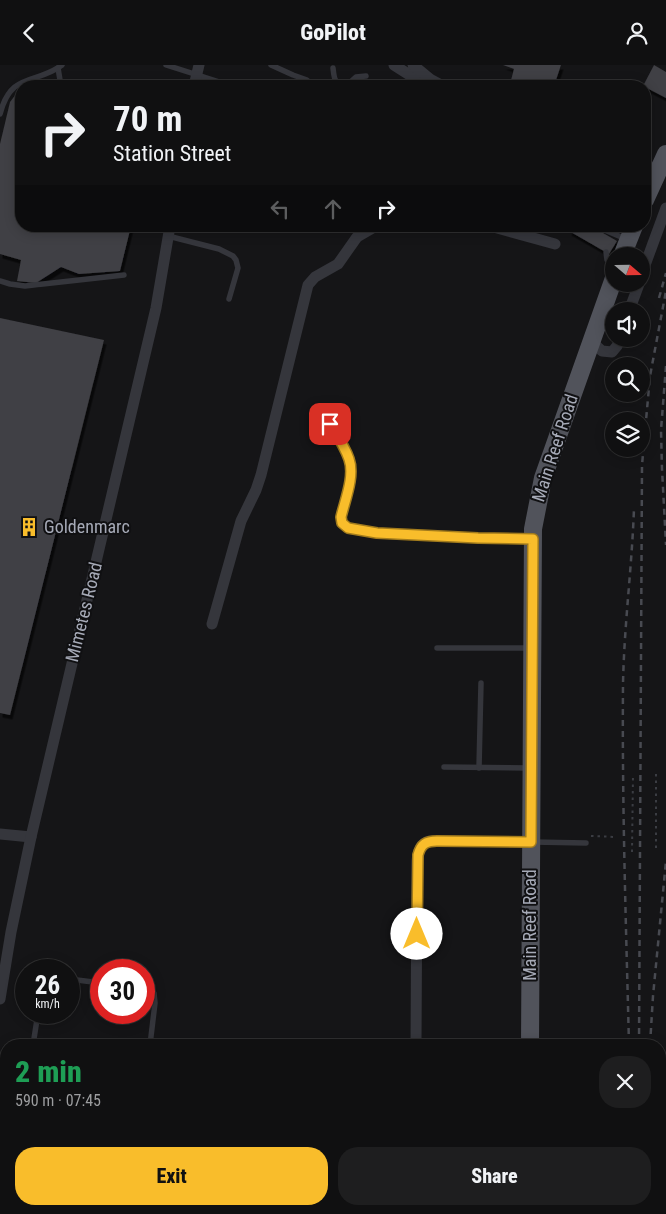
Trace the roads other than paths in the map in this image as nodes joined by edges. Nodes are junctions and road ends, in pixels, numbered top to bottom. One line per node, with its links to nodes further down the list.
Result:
1 (166, 65): 7 (lane)
2 (271, 65): 12 (lane)
3 (394, 65): 15 (street)
4 (413, 65): 16 (street)
5 (60, 67): 9 (lane); 10 (lane)
6 (333, 68): 13 (lane)
7 (196, 76): 11 (lane)
8 (366, 76): 14 (lane)
9 (26, 80)
10 (61, 80)
11 (210, 80)
12 (307, 80)
13 (335, 80)
14 (353, 80)
15 (418, 80)
16 (432, 80)
17 (15, 88): 18 (lane)
18 (0, 114)
19 (657, 163): 20 (main road)
20 (651, 182)
21 (666, 208): 28 (street)
22 (169, 232): 48 (street, Mimetes Road)
23 (172, 232): 35 (lane)
24 (355, 232): 40 (street)
25 (512, 232): 29 (street)
26 (605, 232): 27 (lane)
27 (631, 233): 30 (main road)
28 (661, 234): 31 (street)
29 (555, 244)
30 (620, 247)
31 (650, 257)
32 (124, 275): 33 (lane)
33 (0, 281)
34 (609, 293): 36 (main road, Main Reef Road)
35 (229, 299)
36 (591, 341): 37 (street); 39 (main road, Main Reef Road)
37 (616, 347)
38 (330, 424): 39 (lane)
39 (533, 539): 42 (main road, Main Reef Road)
40 (212, 624)
41 (437, 648): 42 (lane)
42 (532, 648): 46 (main road, Main Reef Road)
43 (481, 683): 45 (lane)
44 (444, 767): 45 (lane)
45 (479, 768): 46 (lane)
46 (531, 768): 49 (main road, Main Reef Road)
47 (0, 834): 48 (street)
48 (31, 837): 51 (street, Mimetes Road)
49 (531, 842): 50 (lane); 56 (street); 57 (main road, Main Reef Road)
50 (586, 843)
51 (0, 999)
52 (36, 1024): 54 (lane)
53 (152, 1024): 55 (lane)
54 (34, 1039)
55 (151, 1039)
56 (416, 1039)
57 (530, 1039)

